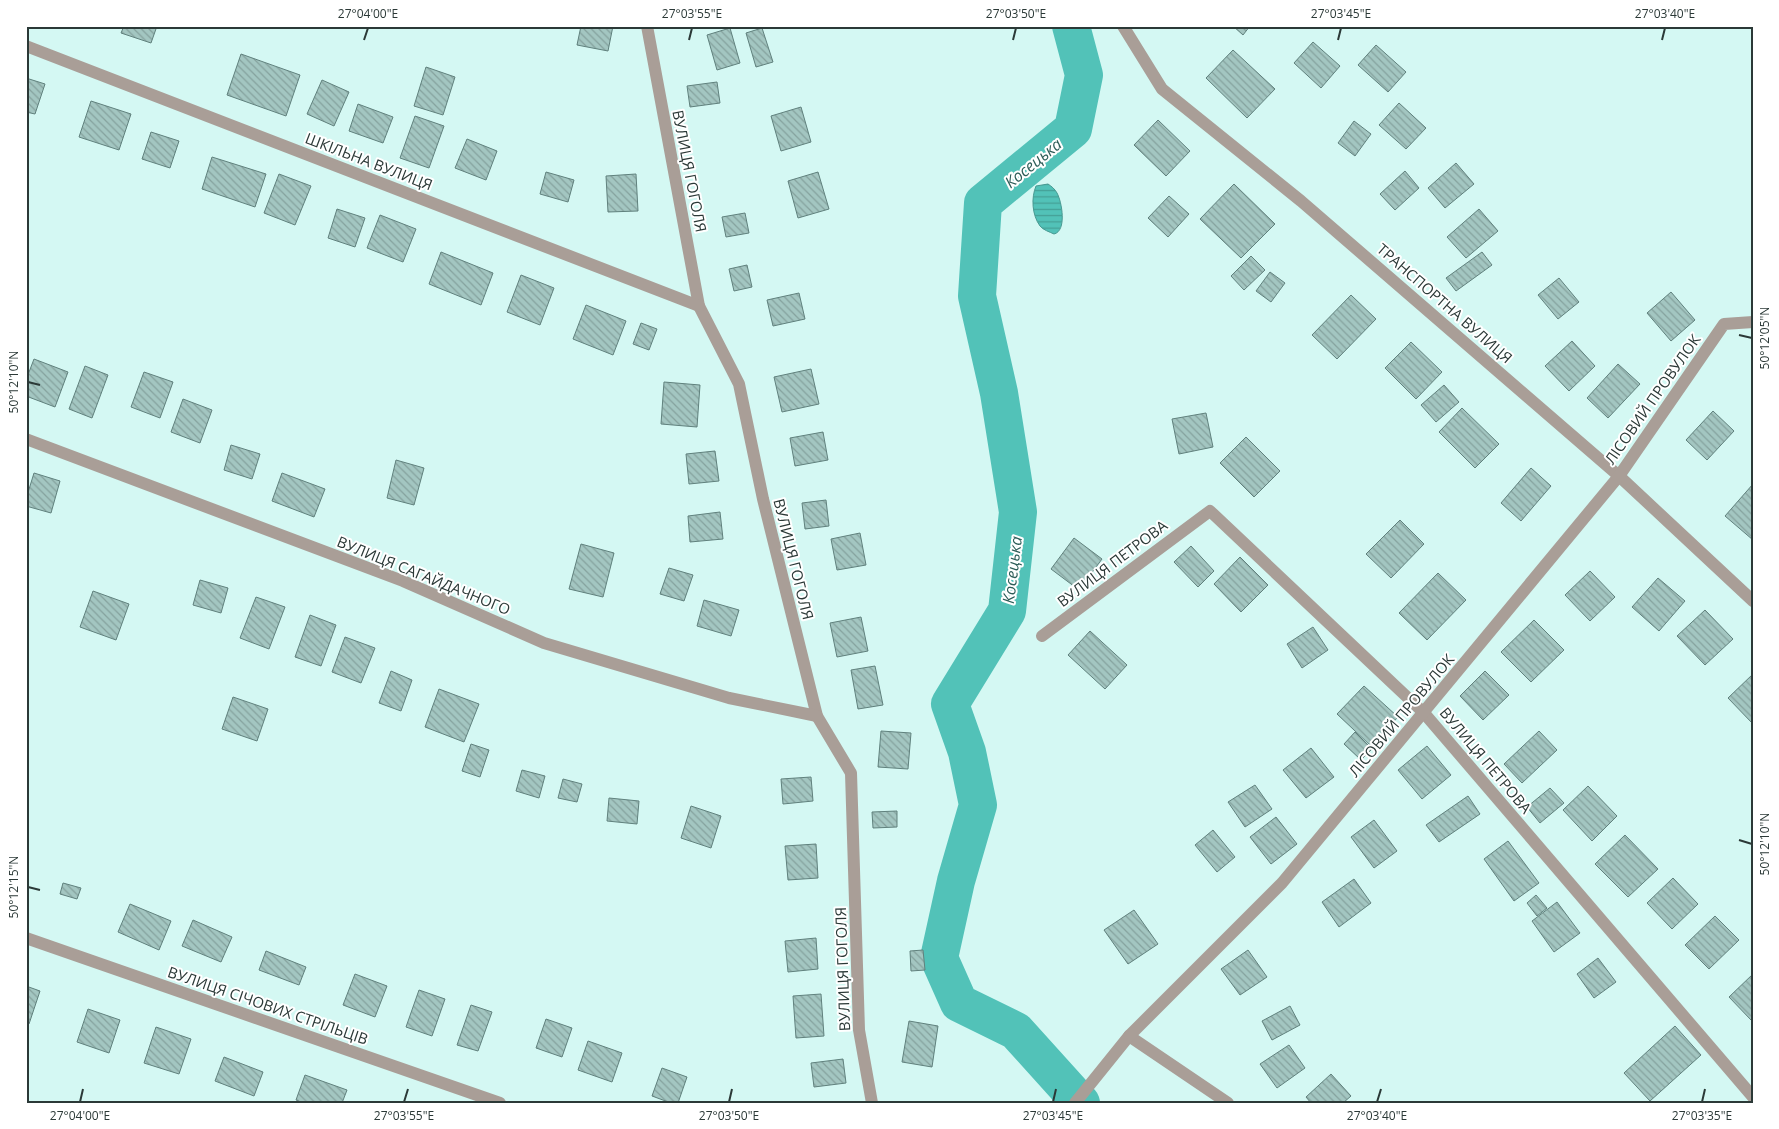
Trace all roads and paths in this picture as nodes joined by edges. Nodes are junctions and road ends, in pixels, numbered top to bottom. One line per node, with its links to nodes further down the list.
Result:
1 (646, 26): 4 (street, ВУЛИЦЯ ГОГОЛЯ)
2 (1123, 26): 7 (street, ТРАНСПОРТНА ВУЛИЦЯ)
3 (26, 46): 4 (street, ШКІЛЬНА ВУЛИЦЯ)
4 (699, 306): 11 (street, ВУЛИЦЯ ГОГОЛЯ)
5 (1753, 322): 7 (street, ЛІСОВИЙ ПРОВУЛОК)
6 (26, 439): 11 (street, ВУЛИЦЯ САГАЙДАЧНОГО)
7 (1619, 476): 8 (street, ТРАНСПОРТНА ВУЛИЦЯ); 10 (street, ЛІСОВИЙ ПРОВУЛОК)
8 (1753, 601)
9 (1042, 636): 10 (street, ВУЛИЦЯ ПЕТРОВА)
10 (1424, 713): 13 (street, ЛІСОВИЙ ПРОВУЛОК); 14 (street, ВУЛИЦЯ ПЕТРОВА)
11 (817, 716): 16 (street, ВУЛИЦЯ ГОГОЛЯ)
12 (26, 938): 15 (street, ВУЛИЦЯ СІЧОВИХ СТРІЛЬЦІВ)
13 (1128, 1036): 17 (street, ЛІСОВИЙ ПРОВУЛОК); 18 (street)
14 (1753, 1097)
15 (500, 1103)
16 (872, 1103)
17 (1075, 1103)
18 (1228, 1103)

